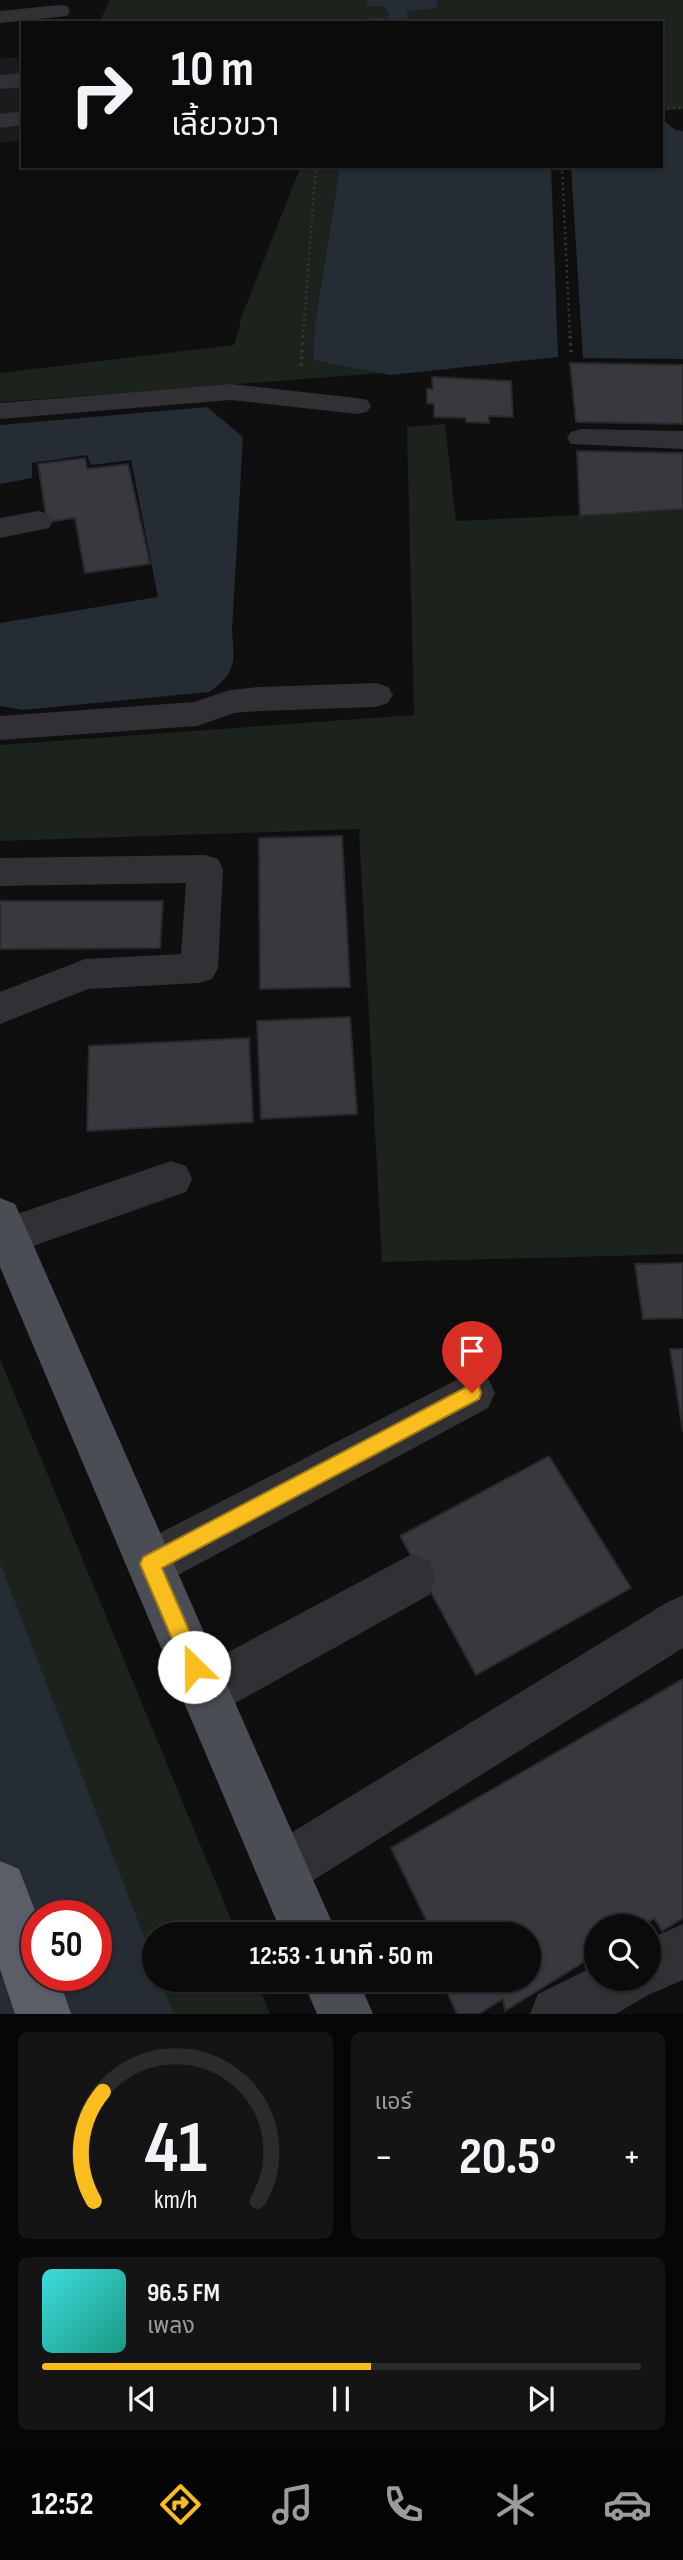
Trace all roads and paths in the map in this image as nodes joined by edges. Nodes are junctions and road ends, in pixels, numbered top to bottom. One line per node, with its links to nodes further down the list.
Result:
1 (59, 11): 2 (lane)
2 (0, 17)
3 (21, 80): 4 (lane)
4 (0, 82)
5 (683, 107): 6 (path)
6 (663, 108)
7 (21, 118): 8 (lane)
8 (0, 121)
9 (316, 168): 12 (path)
10 (562, 168): 11 (path)
11 (571, 352)
12 (301, 366)
13 (357, 406): 14 (lane)
14 (0, 411)
15 (581, 438): 16 (lane)
16 (683, 440)
17 (38, 521): 18 (lane)
18 (0, 528)
19 (376, 695): 20 (lane)
20 (0, 728)
21 (0, 873): 22 (lane)
22 (0, 1008)
23 (171, 1179): 24 (lane)
24 (4, 1226): 26 (main road)
25 (472, 1393): 26 (lane)
26 (150, 1564): 29 (main road)
27 (412, 1578): 29 (lane)
28 (683, 1620): 30 (lane)
29 (205, 1692): 30 (main road)
30 (282, 1869): 32 (main road)
31 (0, 1888): 38 (highway)
32 (305, 1922)
33 (683, 1951): 34 (lane)
34 (661, 1962)
35 (605, 1991): 37 (lane)
36 (336, 1992): 39 (main road)
37 (564, 2013)
38 (43, 2014)
39 (345, 2014)

